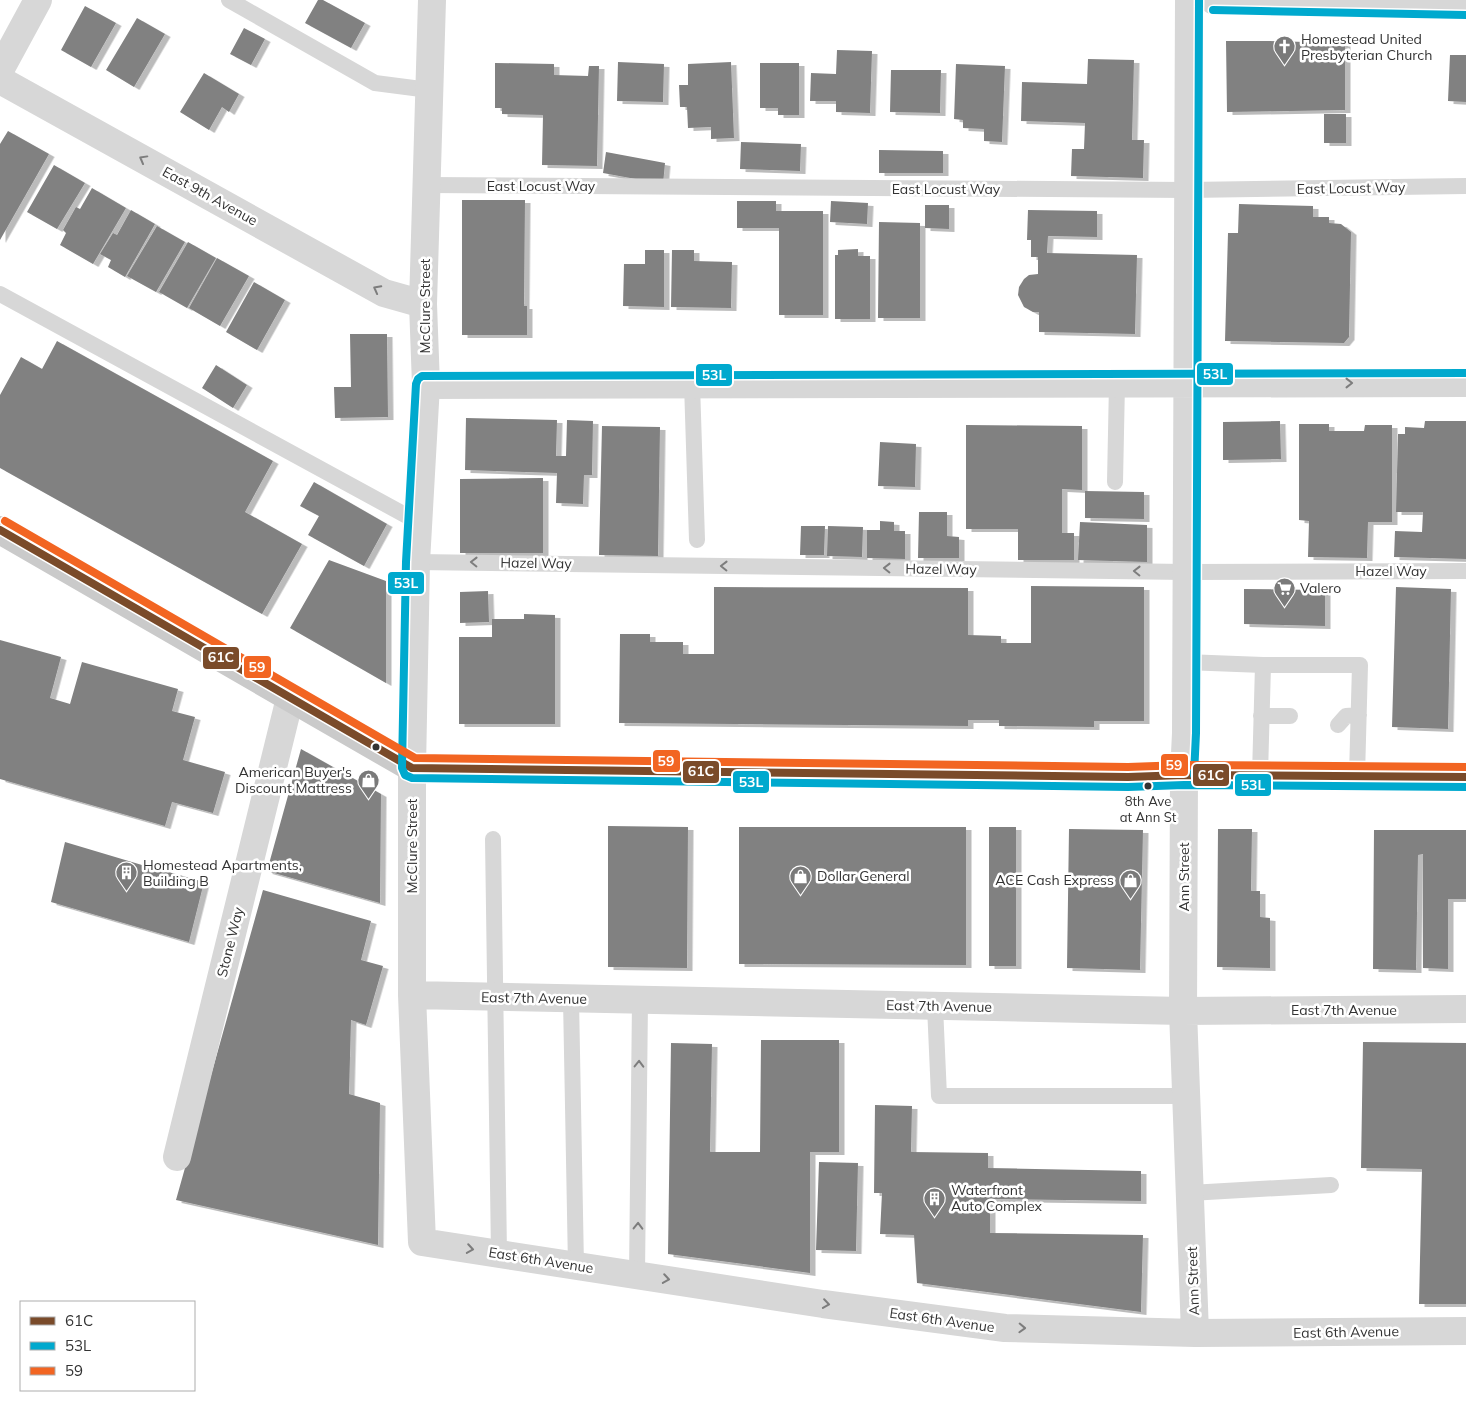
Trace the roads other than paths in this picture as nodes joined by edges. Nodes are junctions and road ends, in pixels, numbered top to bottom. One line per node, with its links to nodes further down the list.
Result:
1 (38, 0): 7 (street)
2 (229, 0): 9 (lane)
3 (432, 0): 9 (street, McClure Street)
4 (1189, 0): 12 (street, Ann Street)
5 (1213, 0): 6 (street)
6 (1466, 5)
7 (0, 70)
8 (0, 80): 14 (street, East 9th Avenue, one-way to 8)
9 (429, 90): 10 (street, McClure Street)
10 (426, 185): 12 (lane, East Locust Way); 14 (street, McClure Street)
11 (1466, 186): 12 (lane, East Locust Way)
12 (1188, 190): 16 (street, Ann Street)
13 (0, 294): 21 (lane)
14 (423, 304): 19 (street, McClure Street)
15 (1117, 383): 16 (street); 18 (street); 20 (lane)
16 (1187, 383): 17 (street, one-way to 17); 26 (street, Ann Street)
17 (1466, 383)
18 (692, 384): 19 (street); 23 (lane)
19 (426, 385): 21 (street, McClure Street)
20 (1115, 482)
21 (418, 522): 24 (street, McClure Street)
22 (0, 530): 29 (main road)
23 (697, 540)
24 (416, 562): 26 (lane, Hazel Way, one-way to 24); 32 (street, McClure Street)
25 (1466, 571): 26 (lane, Hazel Way)
26 (1186, 572): 27 (street, Ann Street)
27 (1185, 662): 28 (lane); 33 (street, Ann Street)
28 (1262, 665): 31 (lane); 35 (lane)
29 (290, 698): 32 (main road); 46 (street, Stone Way)
30 (1295, 715): 31 (lane)
31 (1261, 716): 34 (lane)
32 (412, 768): 33 (main road); 38 (street, McClure Street)
33 (1184, 775): 34 (main road); 44 (street, Ann Street)
34 (1260, 775): 35 (main road)
35 (1357, 776): 36 (main road)
36 (1466, 777)
37 (493, 840): 39 (lane)
38 (412, 995): 39 (street, East 7th Avenue); 49 (street, McClure Street)
39 (496, 997): 40 (street, East 7th Avenue); 50 (lane)
40 (571, 999): 41 (street, East 7th Avenue); 51 (lane)
41 (640, 1000): 42 (street, East 7th Avenue); 52 (lane, one-way to 41)
42 (935, 1006): 44 (street, East 7th Avenue); 45 (lane)
43 (1466, 1009): 44 (street, East 7th Avenue)
44 (1183, 1011): 45 (street, Ann Street)
45 (1186, 1096): 48 (street, Ann Street)
46 (177, 1157)
47 (1331, 1185): 48 (lane)
48 (1190, 1193): 54 (street, Ann Street)
49 (422, 1242): 50 (street, East 6th Avenue, one-way to 50)
50 (499, 1254): 51 (street, East 6th Avenue)
51 (576, 1266): 52 (street, East 6th Avenue)
52 (637, 1275): 54 (street, East 6th Avenue, one-way to 54)
53 (1466, 1331): 54 (street, East 6th Avenue)
54 (1195, 1333)

